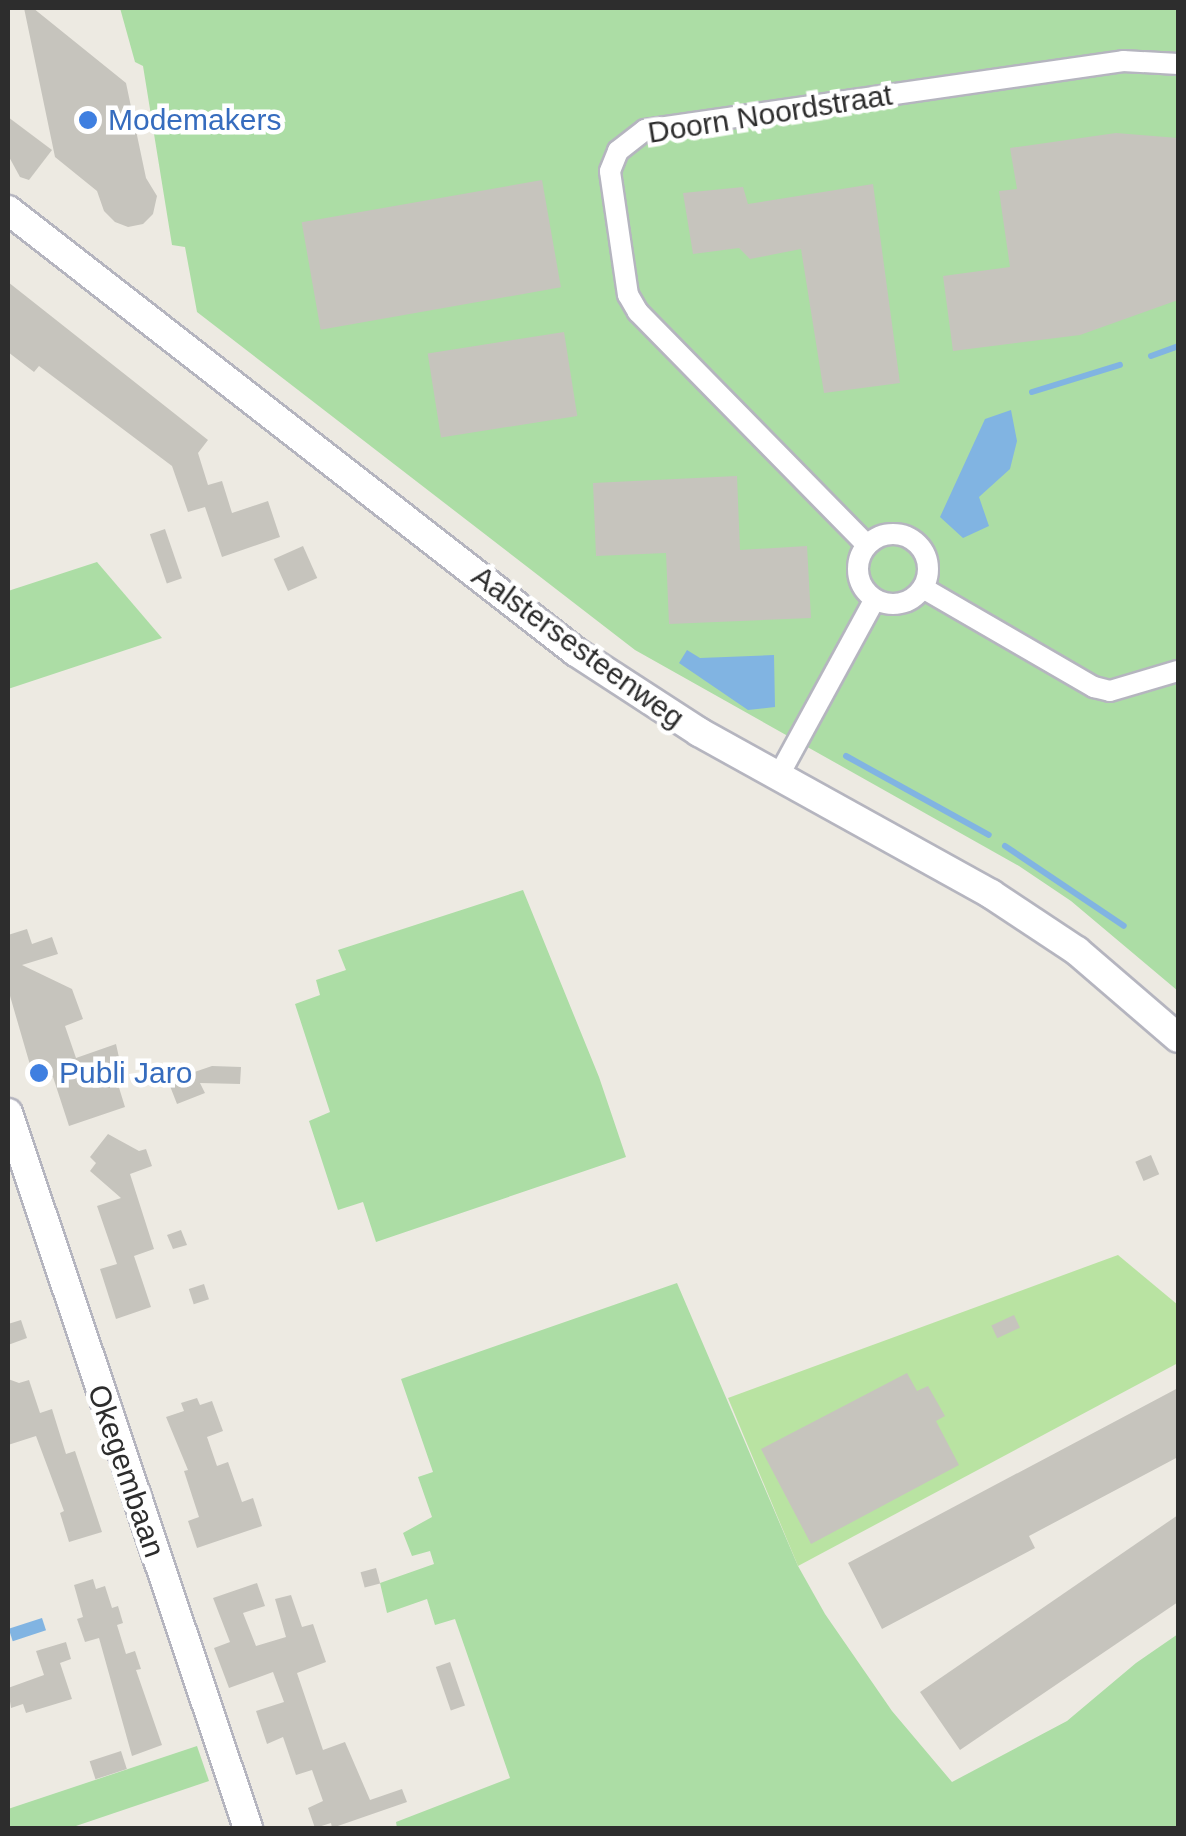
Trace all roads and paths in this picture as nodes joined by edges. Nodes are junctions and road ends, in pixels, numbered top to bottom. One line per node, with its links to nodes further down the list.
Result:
1 (1178, 64): 3 (street, Doorn Noordstraat)
2 (8, 210): 7 (main road, Aalstersesteenweg)
3 (867, 545): 4 (street); 5 (street)
4 (923, 588): 5 (street); 6 (street)
5 (875, 600): 7 (street)
6 (1178, 671)
7 (778, 775): 8 (main road, Aalstersesteenweg)
8 (1178, 1038)
9 (8, 1112): 10 (main road, Okegembaan)
10 (248, 1828)

